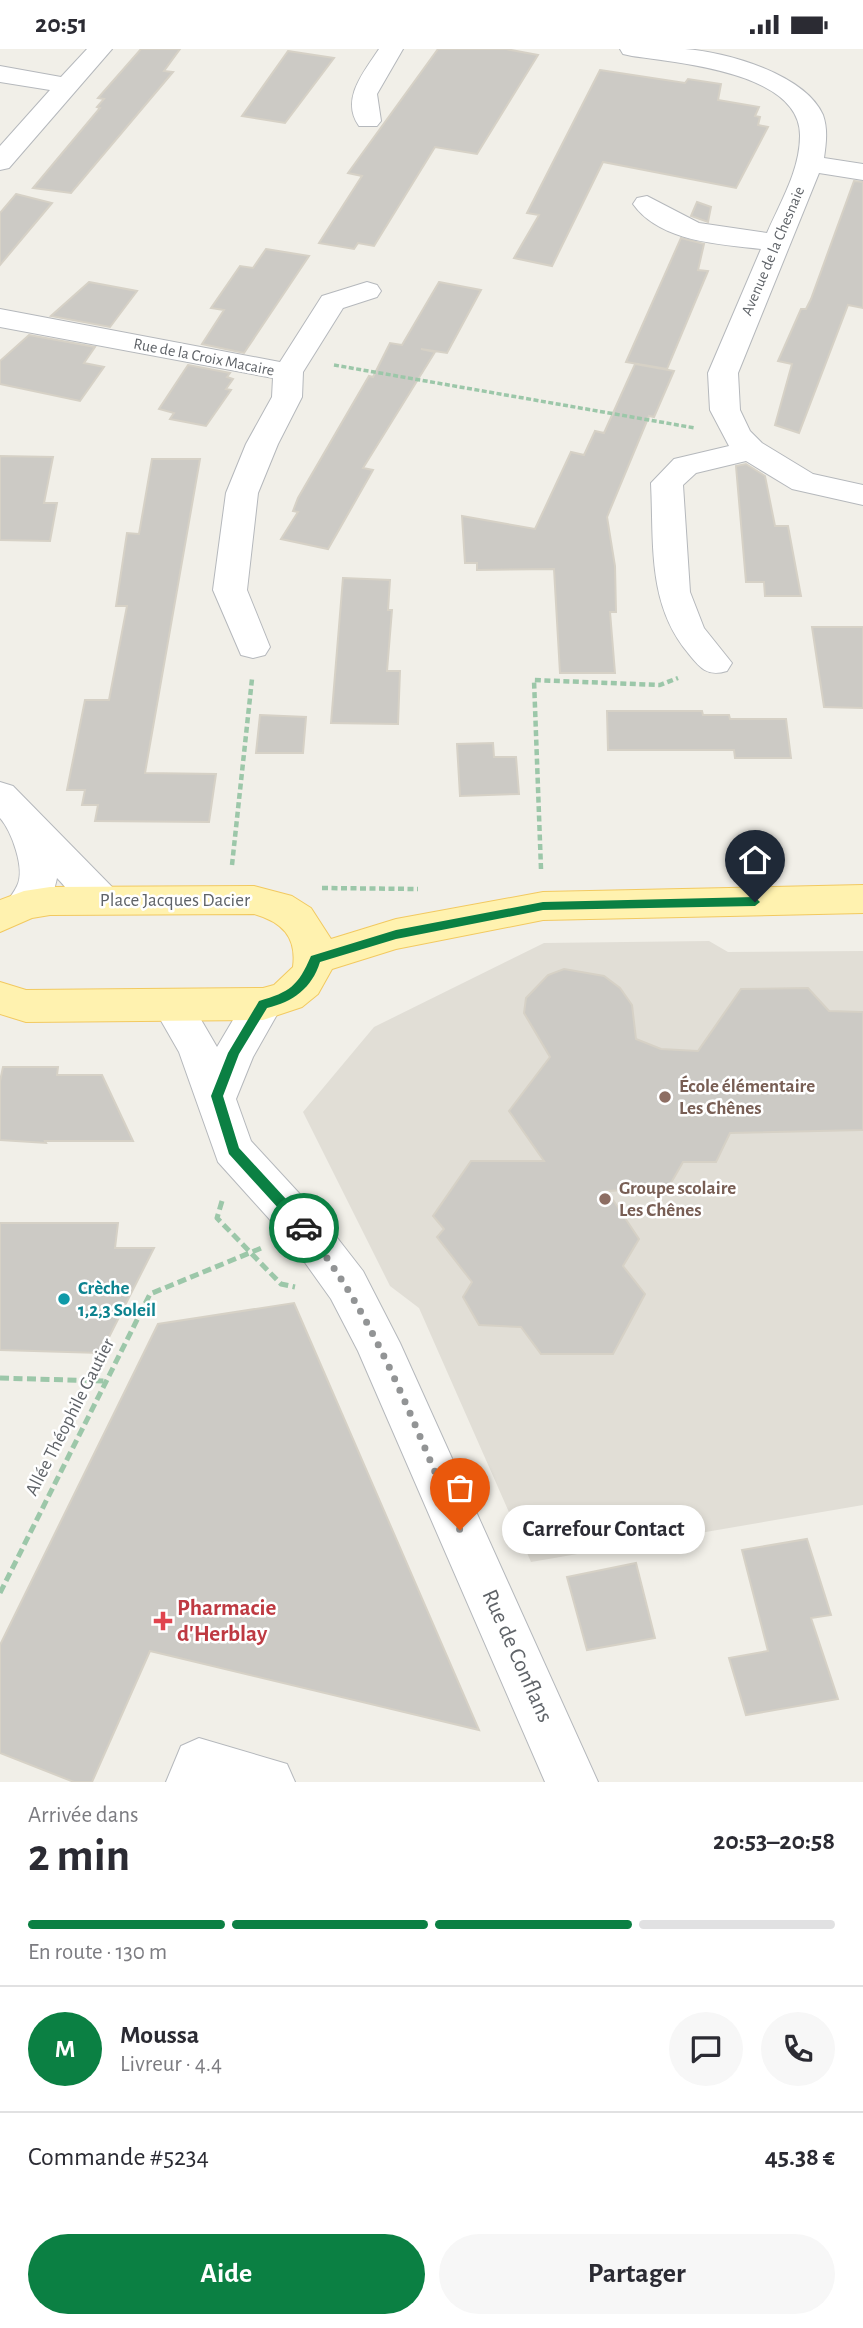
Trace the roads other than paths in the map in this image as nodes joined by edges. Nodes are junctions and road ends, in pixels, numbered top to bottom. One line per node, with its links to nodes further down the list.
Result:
1 (100, 49): 5 (street)
2 (391, 49): 6 (street)
3 (632, 49): 8 (street, Avenue de la Chesnaie)
4 (0, 74): 5 (street)
5 (68, 86): 7 (street)
6 (368, 121)
7 (0, 162)
8 (810, 164): 9 (street); 11 (street, Avenue de la Chesnaie)
9 (863, 172)
10 (647, 204): 11 (street)
11 (777, 243): 15 (street, Avenue de la Chesnaie)
12 (368, 291): 14 (street)
13 (0, 318): 14 (street, Rue de la Croix Macaire)
14 (292, 365): 17 (street, Rue de la Croix Macaire)
15 (743, 442): 16 (street); 18 (street)
16 (863, 495)
17 (253, 647)
18 (715, 663)
19 (12, 809): 21 (street); 22 (street)
20 (863, 899): 24 (main road)
21 (102, 901): 22 (main road, Place Jacques Dacier); 23 (main road, Place Jacques Dacier)
22 (6, 913)
23 (300, 918): 24 (main road, Place Jacques Dacier); 25 (main road)
24 (396, 935): 25 (main road)
25 (315, 959): 27 (main road)
26 (0, 998): 28 (main road)
27 (263, 1004): 28 (main road); 29 (street)
28 (172, 1005): 29 (street, Rue de Conflans)
29 (217, 1096): 32 (street, Rue de Conflans)
30 (192, 1782): 31 (street)
31 (269, 1782)
32 (572, 1782)

